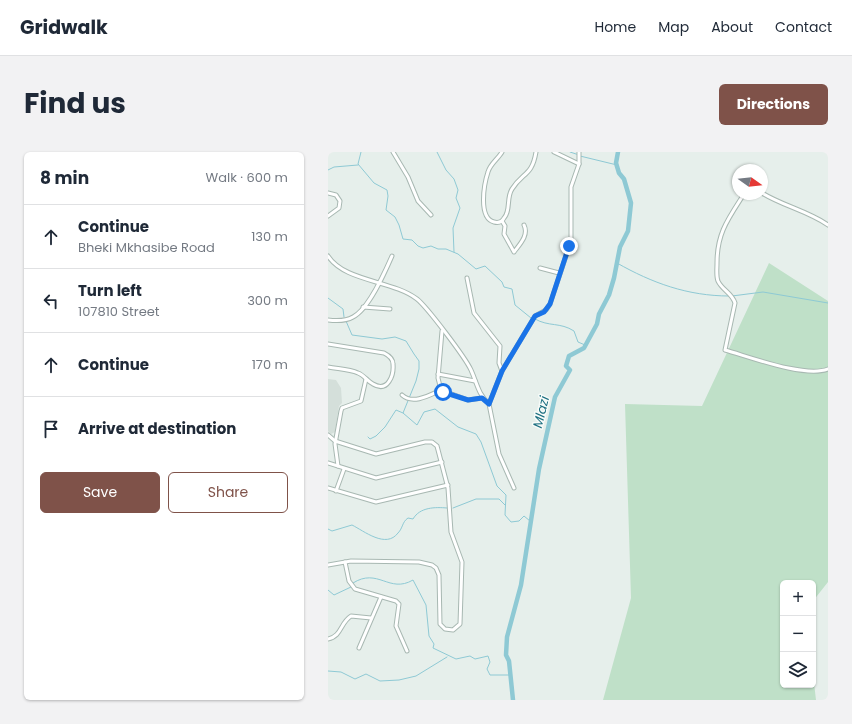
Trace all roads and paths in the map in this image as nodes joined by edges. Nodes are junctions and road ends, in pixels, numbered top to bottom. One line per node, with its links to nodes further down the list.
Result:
1 (393, 152): 10 (street)
2 (502, 152): 12 (street)
3 (536, 152): 12 (street)
4 (554, 152): 6 (street)
5 (579, 152): 6 (street)
6 (579, 164): 18 (street)
7 (328, 192): 11 (street)
8 (768, 196): 14 (street)
9 (740, 200): 27 (street)
10 (431, 215)
11 (328, 216)
12 (502, 221): 13 (street)
13 (524, 225)
14 (828, 225)
15 (328, 256): 20 (street)
16 (392, 256): 20 (street)
17 (540, 268): 18 (street)
18 (559, 273): 28 (street)
19 (467, 278): 28 (street)
20 (381, 283): 21 (street); 24 (street)
21 (363, 307): 22 (street); 23 (street)
22 (390, 309)
23 (328, 320)
24 (442, 330): 29 (street); 31 (street)
25 (328, 344): 30 (street)
26 (328, 367): 30 (street)
27 (828, 369)
28 (502, 371): 35 (street)
29 (438, 374): 31 (street); 32 (street)
30 (366, 379): 37 (street)
31 (475, 381): 34 (street)
32 (441, 390): 33 (street); 34 (street)
33 (404, 396)
34 (482, 398): 35 (street)
35 (489, 404): 44 (street)
36 (328, 435): 37 (street)
37 (335, 441): 38 (street); 40 (street)
38 (442, 462): 41 (street); 42 (street)
39 (328, 463): 40 (street)
40 (338, 466): 41 (street)
41 (344, 469): 45 (street)
42 (448, 485): 45 (street); 46 (street)
43 (328, 488): 45 (street)
44 (514, 488)
45 (336, 491)
46 (345, 562): 47 (street); 48 (street)
47 (328, 565)
48 (381, 597): 49 (street); 52 (street)
49 (371, 618): 50 (street); 51 (street)
50 (328, 639)
51 (359, 648)
52 (407, 651)

